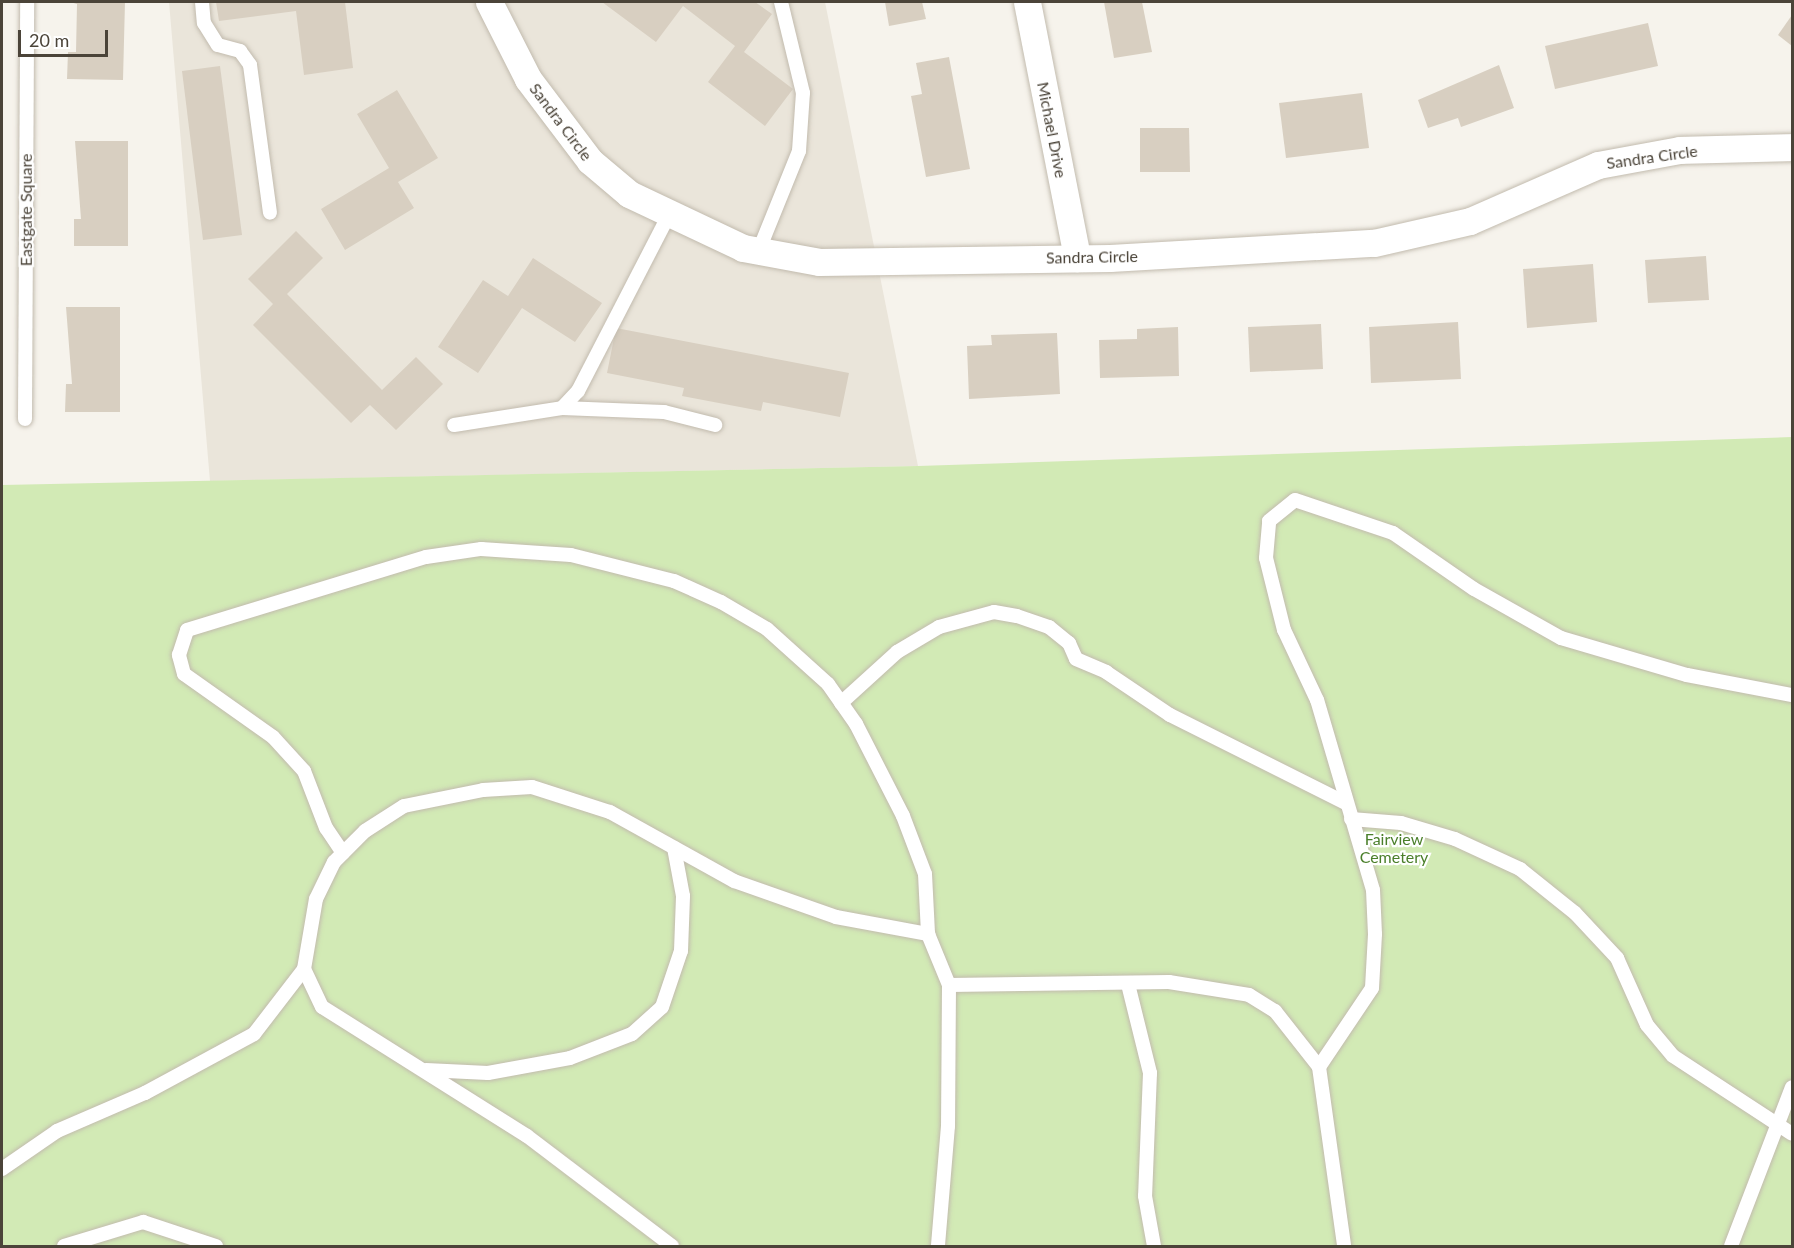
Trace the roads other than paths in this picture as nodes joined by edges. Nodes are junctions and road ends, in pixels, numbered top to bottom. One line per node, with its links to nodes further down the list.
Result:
1 (27, 2): 12 (lane, Eastgate Square)
2 (202, 2): 7 (lane)
3 (489, 2): 8 (street, Sandra Circle)
4 (781, 2): 9 (lane)
5 (1027, 2): 10 (street, Michael Drive)
6 (1792, 147): 10 (street, Sandra Circle)
7 (270, 213)
8 (669, 215): 9 (street, Sandra Circle); 11 (lane)
9 (759, 250): 10 (street, Sandra Circle)
10 (1077, 258)
11 (562, 408): 13 (lane); 14 (lane)
12 (25, 419)
13 (454, 425)
14 (715, 425)
15 (1792, 695): 17 (lane)
16 (841, 703): 17 (lane); 20 (lane); 21 (lane)
17 (1346, 803): 18 (lane)
18 (1351, 819): 25 (lane); 28 (lane)
19 (674, 848): 20 (lane); 21 (lane); 26 (lane)
20 (343, 853): 22 (lane)
21 (928, 934): 24 (lane)
22 (304, 969): 26 (lane); 29 (lane)
23 (1128, 984): 24 (lane); 25 (lane); 34 (lane)
24 (949, 985): 33 (lane)
25 (1319, 1067): 35 (lane)
26 (426, 1070): 32 (lane)
27 (1792, 1087): 28 (lane)
28 (1786, 1130): 36 (lane)
29 (2, 1169)
30 (64, 1246): 31 (lane)
31 (216, 1246)
32 (672, 1246)
33 (938, 1246)
34 (1154, 1246)
35 (1344, 1246)
36 (1731, 1246)

